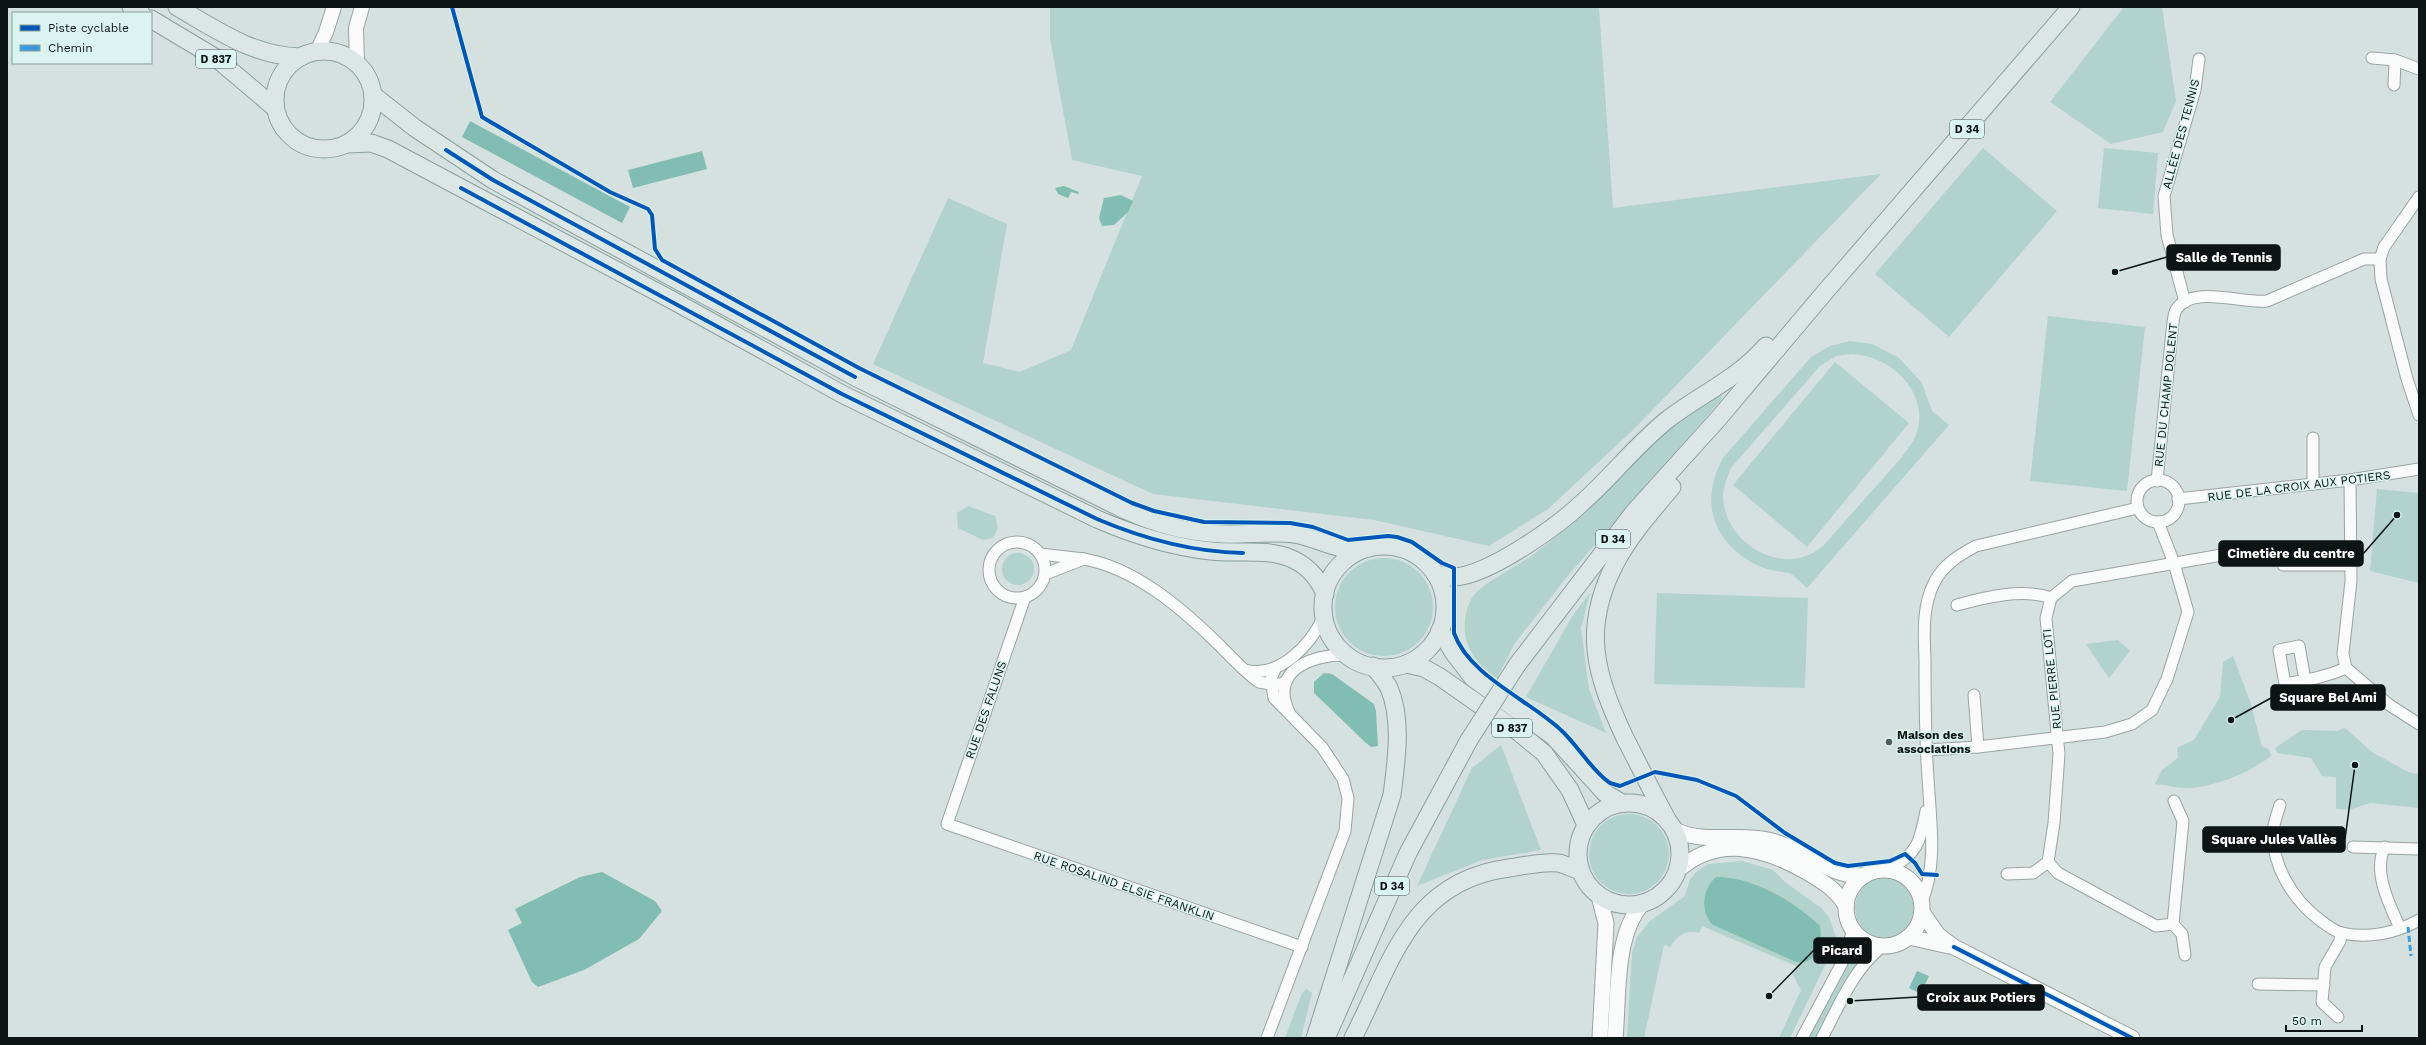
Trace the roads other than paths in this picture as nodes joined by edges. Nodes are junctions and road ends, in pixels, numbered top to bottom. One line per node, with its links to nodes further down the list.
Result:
1 (177, 7): 7 (main road, D 837)
2 (334, 7): 6 (street)
3 (362, 7): 11 (street)
4 (2071, 7): 19 (main road, D 34)
5 (152, 20): 15 (main road, D 837)
6 (317, 52): 7 (main road); 11 (main road)
7 (300, 57): 15 (main road)
8 (2372, 58): 10 (street)
9 (2199, 59): 20 (street, ALLÉE DES TENNIS)
10 (2395, 60): 12 (street); 13 (street)
11 (357, 64): 14 (main road)
12 (2419, 69)
13 (2394, 85)
14 (373, 95): 16 (main road); 31 (main road)
15 (275, 108): 16 (main road)
16 (347, 144): 40 (main road)
17 (2419, 197): 18 (street)
18 (2380, 259): 20 (street); 21 (street)
19 (1825, 292): 22 (main road, D 34); 39 (main road)
20 (2185, 302): 26 (street, RUE DU CHAMP DOLENT)
21 (2419, 415)
22 (1718, 420): 66 (main road); 96 (main road, D 34, bridge)
23 (2313, 438): 27 (street)
24 (2419, 469): 25 (street, RUE DE LA CROIX AUX POTIERS)
25 (2350, 480): 27 (street, RUE DE LA CROIX AUX POTIERS); 37 (street)
26 (2157, 481): 28 (street); 29 (street)
27 (2313, 484): 28 (street, RUE DE LA CROIX AUX POTIERS)
28 (2178, 499): 30 (street)
29 (2138, 508): 30 (street); 60 (street)
30 (2158, 522): 35 (street)
31 (1362, 550): 39 (main road); 40 (main road)
32 (2239, 552): 35 (street)
33 (1040, 554): 34 (street); 38 (street); 41 (street)
34 (1084, 560): 38 (street); 51 (street)
35 (2174, 564): 42 (street); 58 (street)
36 (2283, 565): 37 (street)
37 (2351, 565): 50 (street)
38 (1045, 574): 41 (street)
39 (1435, 574): 45 (main road)
40 (1325, 594): 44 (main road)
41 (1026, 597): 65 (street, RUE DES FALUNS)
42 (2051, 598): 43 (street); 58 (street, RUE PIERRE LOTI)
43 (1957, 605)
44 (1324, 616): 46 (main road); 49 (street)
45 (1440, 630): 47 (main road); 63 (main road, D 837)
46 (1347, 655): 48 (main road); 53 (street)
47 (1406, 664): 48 (main road); 67 (main road, D 837)
48 (1373, 666): 95 (main road)
49 (1276, 667): 51 (street); 54 (street)
50 (2346, 668): 52 (street); 57 (street)
51 (1245, 670): 54 (street)
52 (2305, 680)
53 (1286, 682): 54 (street); 56 (street)
54 (1271, 685): 56 (street)
55 (1974, 695): 59 (street)
56 (1290, 714): 88 (street)
57 (2419, 724)
58 (2058, 738): 59 (street, RUE PIERRE LOTI); 71 (street)
59 (1978, 747): 60 (street, RUE PIERRE LOTI)
60 (1927, 750): 61 (street)
61 (1928, 779): 72 (street); 80 (street)
62 (2174, 801): 82 (street)
63 (1622, 803): 66 (main road); 67 (main road)
64 (2280, 805): 85 (street)
65 (947, 824): 88 (street, RUE ROSALIND ELSIE FRANKLIN)
66 (1671, 824): 74 (main road); 76 (main road)
67 (1586, 826): 73 (main road)
68 (2354, 847): 69 (street)
69 (2385, 847): 70 (street); 83 (street)
70 (2419, 849)
71 (2048, 862): 75 (street); 82 (street)
72 (1888, 870): 76 (main road); 80 (main road)
73 (1581, 871): 77 (main road); 97 (main road)
74 (1677, 871): 78 (main road); 79 (main road)
75 (2007, 874)
76 (1864, 876): 79 (main road)
77 (1599, 896): 78 (main road); 98 (main road)
78 (1642, 904): 99 (main road)
79 (1846, 906): 84 (main road)
80 (1922, 906): 86 (main road); 89 (main road)
81 (2419, 920): 83 (street)
82 (2173, 924): 90 (street)
83 (2400, 928): 85 (street)
84 (1853, 930): 87 (main road); 100 (street)
85 (2341, 933): 92 (street)
86 (1909, 937): 87 (main road); 89 (main road)
87 (1883, 946): 101 (street)
88 (1302, 947): 94 (street)
89 (1954, 947): 102 (main road)
90 (2185, 955)
91 (2258, 984): 92 (street)
92 (2324, 985): 93 (street)
93 (2338, 1017)
94 (1267, 1038)
95 (1315, 1038)
96 (1326, 1038)
97 (1353, 1038)
98 (1600, 1038)
99 (1615, 1038)
100 (1802, 1038)
101 (1822, 1038)
102 (2132, 1038)

